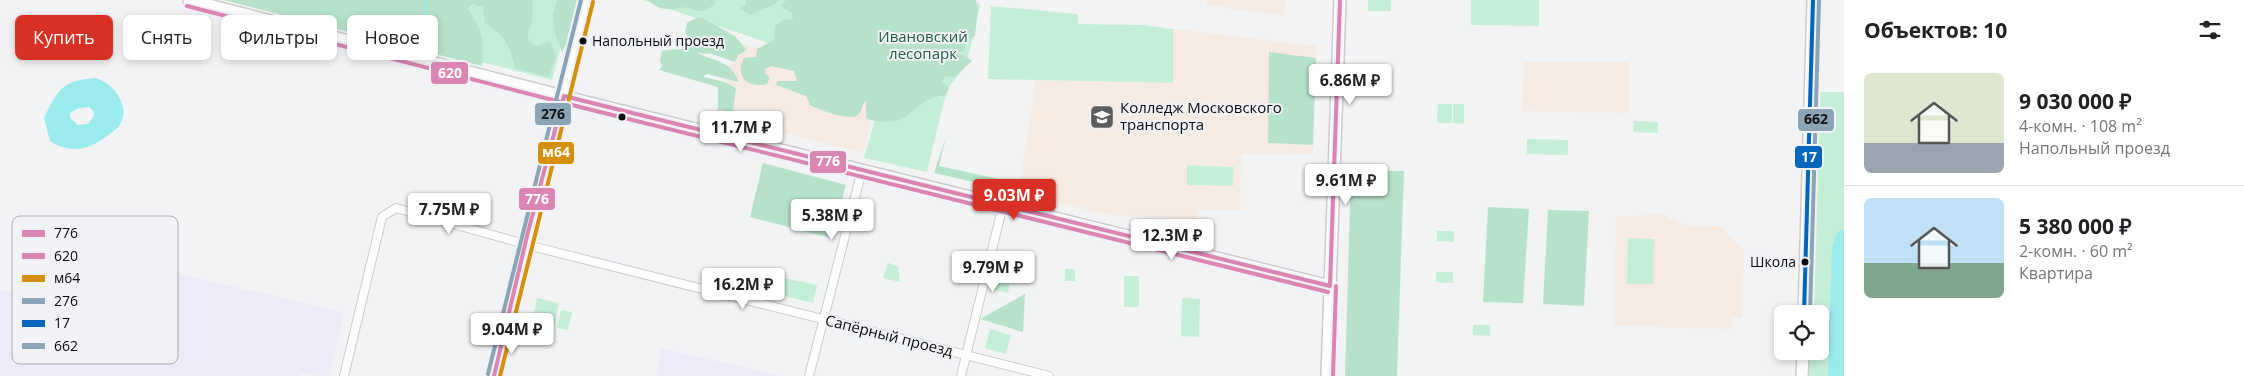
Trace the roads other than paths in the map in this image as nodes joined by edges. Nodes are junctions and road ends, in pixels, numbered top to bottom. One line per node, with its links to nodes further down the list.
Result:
1 (189, 0): 5 (street)
2 (587, 0): 5 (street)
3 (1340, 0): 9 (street)
4 (1813, 0): 10 (street)
5 (564, 96): 6 (street); 8 (street)
6 (862, 170): 7 (street); 11 (street)
7 (1004, 205): 9 (street); 12 (street)
8 (525, 245): 11 (street, Сапёрный проезд); 14 (street, Сапёрный проезд); 15 (street)
9 (1330, 286): 19 (street)
10 (1804, 305)
11 (823, 319): 12 (street, Сапёрный проезд); 16 (street)
12 (966, 355): 17 (street); 18 (street, Сапёрный проезд)
13 (1803, 360): 20 (street)
14 (344, 376)
15 (494, 376)
16 (809, 376)
17 (961, 376)
18 (1049, 376)
19 (1327, 376)
20 (1802, 376)

